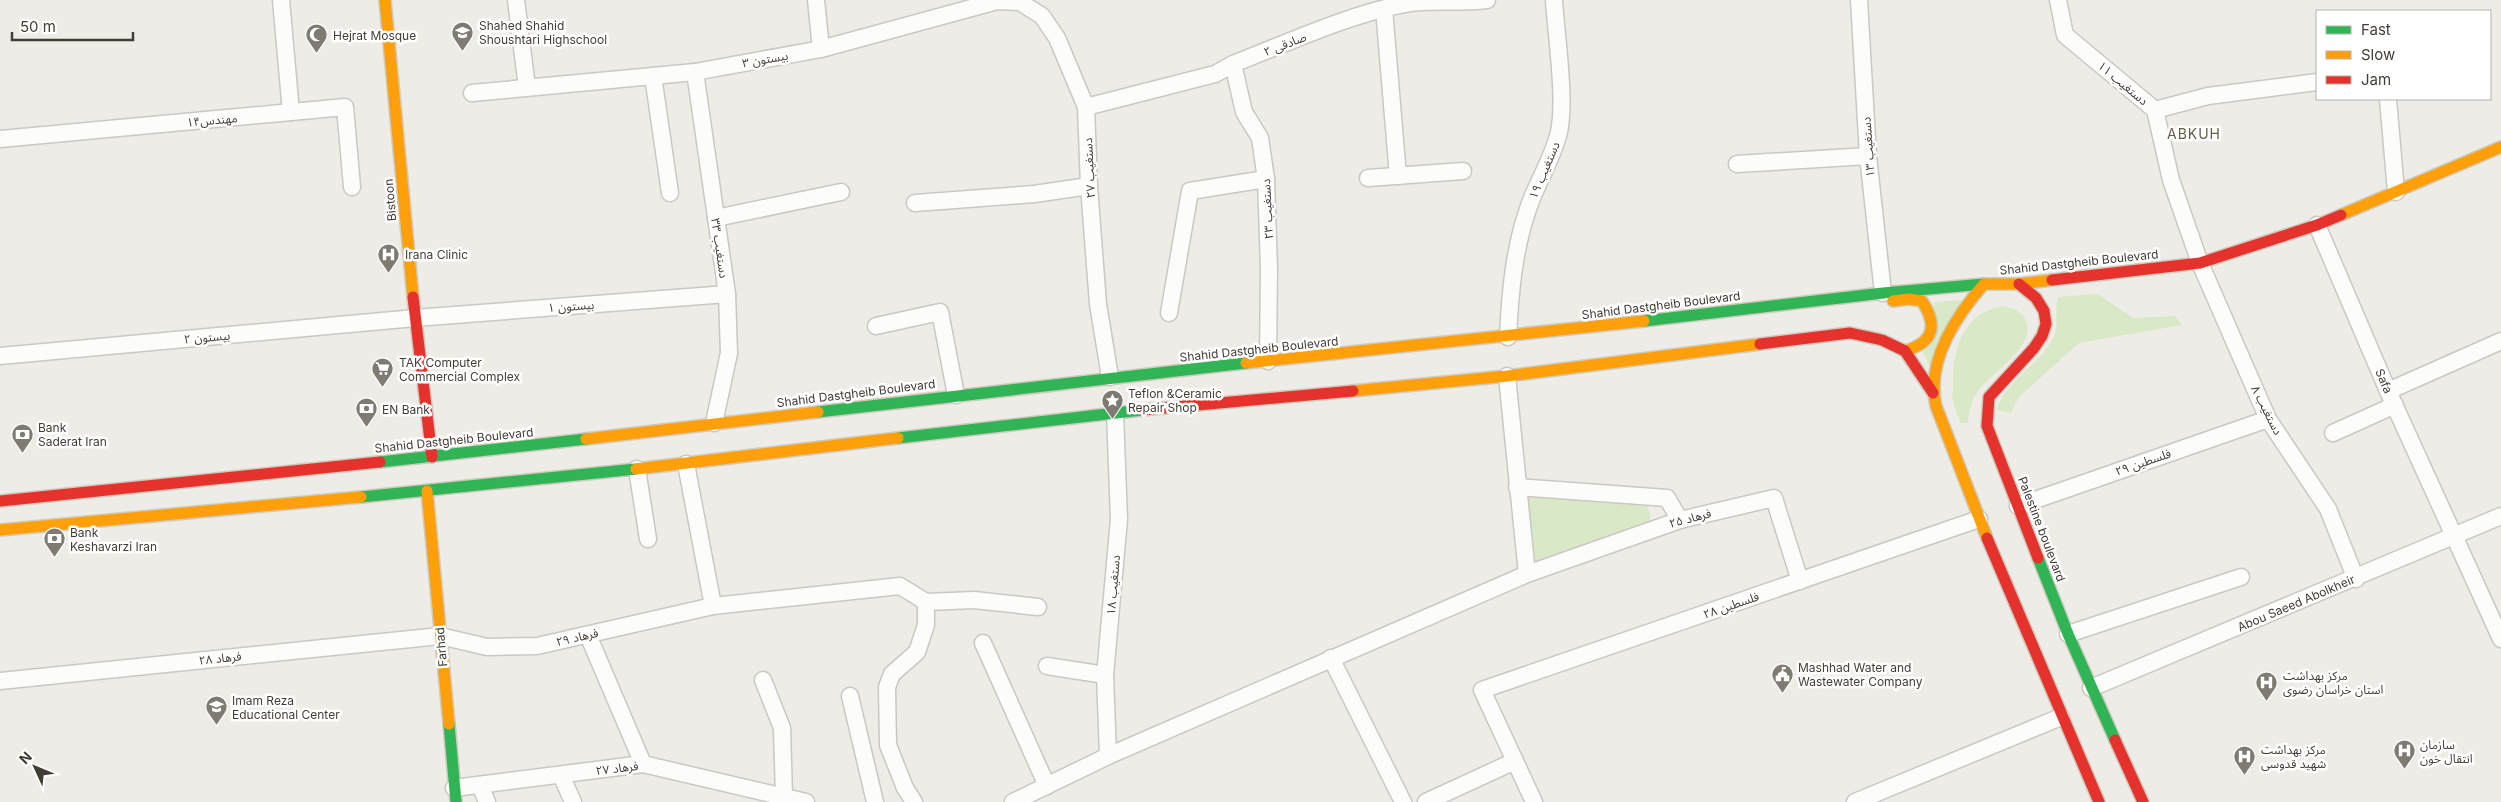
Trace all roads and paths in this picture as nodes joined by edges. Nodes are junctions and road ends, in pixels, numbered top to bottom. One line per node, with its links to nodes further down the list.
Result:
1 (281, 0): 21 (street)
2 (385, 0): 45 (main road, Bistoon)
3 (516, 0): 16 (street)
4 (816, 0): 11 (street)
5 (997, 0): 11 (street, بیستون ۳); 19 (street, دستغیب ۲۷)
6 (1487, 0): 10 (street, صادقی ۲)
7 (1554, 0): 47 (street, دستغیب ۱۹)
8 (1860, 0): 24 (street, دستغیب ۱۳)
9 (2058, 0): 20 (street, دستغیب ۱۱)
10 (1384, 9): 12 (street, صادقی ۲); 27 (street)
11 (821, 49): 13 (street, بیستون ۳)
12 (1233, 64): 19 (street, صادقی ۲); 29 (street, دستغیب ۲۳)
13 (695, 72): 14 (street, بیستون ۳); 36 (street, دستغیب ۳۳)
14 (653, 76): 16 (street, بیستون ۳); 34 (street)
15 (2316, 82): 20 (street)
16 (527, 87): 17 (street, بیستون ۳)
17 (472, 93)
18 (2388, 100): 33 (street)
19 (1086, 107): 30 (street, دستغیب ۲۷)
20 (2155, 110): 38 (street, دستغیب ۱۱)
21 (291, 112): 22 (street, مهندس۱۴); 31 (street, مهندس۱۴)
22 (0, 139)
23 (2501, 147): 33 (main road, Shahid Dastgheib Boulevard)
24 (1868, 156): 25 (street); 41 (street, دستغیب ۱۳)
25 (1737, 164)
26 (1463, 170): 27 (street)
27 (1398, 176): 28 (street)
28 (1368, 178)
29 (1266, 180): 44 (street); 51 (street, دستغیب ۲۳)
30 (1089, 186): 35 (street); 53 (street, دستغیب ۲۷)
31 (352, 187)
32 (841, 192): 36 (street)
33 (2396, 192): 37 (main road, Shahid Dastgheib Boulevard)
34 (670, 193)
35 (915, 203)
36 (716, 218): 42 (street, دستغیب ۳۳)
37 (2317, 225): 38 (main road, Shahid Dastgheib Boulevard); 56 (street, Safa)
38 (2200, 263): 40 (main road, Shahid Dastgheib Boulevard); 58 (street, دستغیب ۸)
39 (1984, 284): 40 (main road, Shahid Dastgheib Boulevard); 41 (main road, Shahid Dastgheib Boulevard); 54 (main road)
40 (2019, 284): 67 (main road, Palestine boulevard)
41 (1883, 293): 43 (main road, Shahid Dastgheib Boulevard)
42 (727, 294): 45 (street, بیستون ۱); 59 (street, دستغیب ۳۳)
43 (1831, 300): 47 (main road, Shahid Dastgheib Boulevard); 49 (main road)
44 (1169, 313)
45 (415, 318): 50 (street, بیستون ۲); 61 (main road, Bistoon)
46 (876, 326): 55 (street)
47 (1508, 337): 51 (main road, Shahid Dastgheib Boulevard)
48 (2501, 341): 56 (street)
49 (1905, 350): 52 (main road); 54 (main road)
50 (0, 356)
51 (1268, 362): 53 (main road, Shahid Dastgheib Boulevard)
52 (1507, 376): 57 (main road); 64 (street)
53 (1110, 377): 55 (main road, Shahid Dastgheib Boulevard)
54 (1933, 393): 69 (main road)
55 (956, 395): 59 (main road, Shahid Dastgheib Boulevard)
56 (2392, 398): 60 (street); 72 (street, Safa)
57 (1115, 413): 62 (main road); 88 (street, دستغیب ۱۸)
58 (2268, 419): 67 (street, فلسطین ۲۹); 76 (street, دستغیب ۸)
59 (714, 423): 61 (main road, Shahid Dastgheib Boulevard)
60 (2333, 433)
61 (432, 457): 66 (main road, Shahid Dastgheib Boulevard)
62 (686, 464): 63 (main road); 79 (street)
63 (637, 469): 65 (main road); 73 (street)
64 (1517, 487): 70 (street); 74 (street)
65 (427, 491): 71 (main road); 83 (main road, Farhad)
66 (0, 501)
67 (2018, 506): 81 (main road, Palestine boulevard)
68 (2501, 516): 72 (street, Abou Saeed Abolkheir)
69 (1979, 519): 77 (street, فلسطین ۲۸); 93 (main road)
70 (1680, 520): 74 (street, فرهاد ۲۵); 77 (street, فرهاد ۲۵)
71 (0, 530)
72 (2454, 537): 76 (street, Abou Saeed Abolkheir); 84 (street, Safa)
73 (648, 539)
74 (1527, 574): 86 (street, فرهاد ۲۵)
75 (2241, 578): 81 (street)
76 (2356, 578): 91 (street, Abou Saeed Abolkheir)
77 (1800, 581): 95 (street, فلسطین ۲۸)
78 (926, 602): 79 (street, فرهاد ۲۹); 80 (street); 106 (street)
79 (712, 606): 82 (street, فرهاد ۲۹)
80 (1038, 607)
81 (2068, 634): 91 (main road, Palestine boulevard)
82 (588, 635): 83 (street, فرهاد ۲۹); 96 (street)
83 (440, 636): 90 (street, فرهاد ۲۸); 100 (main road, Farhad)
84 (2501, 638)
85 (982, 643): 99 (street)
86 (1332, 658): 94 (street, فرهاد ۲۵); 108 (street)
87 (1047, 666): 88 (street)
88 (1105, 675): 94 (street, دستغیب ۱۸)
89 (764, 680): 101 (street)
90 (0, 681)
91 (2091, 688): 113 (main road, Palestine boulevard)
92 (850, 696): 105 (street)
93 (2061, 717): 111 (street); 112 (main road)
94 (1108, 756): 99 (street)
95 (1515, 761): 109 (street); 110 (street)
96 (643, 764): 97 (street, فرهاد ۲۷); 101 (street, فرهاد ۲۷)
97 (560, 775): 98 (street, فرهاد ۲۷); 103 (street)
98 (480, 785): 100 (street, فرهاد ۲۷); 102 (street)
99 (1047, 786): 107 (street)
100 (455, 795)
101 (784, 797): 104 (street, فرهاد ۲۷)
102 (487, 802)
103 (573, 802)
104 (806, 802)
105 (875, 802)
106 (914, 802)
107 (1013, 802)
108 (1403, 802)
109 (1426, 802)
110 (1534, 802)
111 (1855, 802)
112 (2100, 802)
113 (2143, 802)

